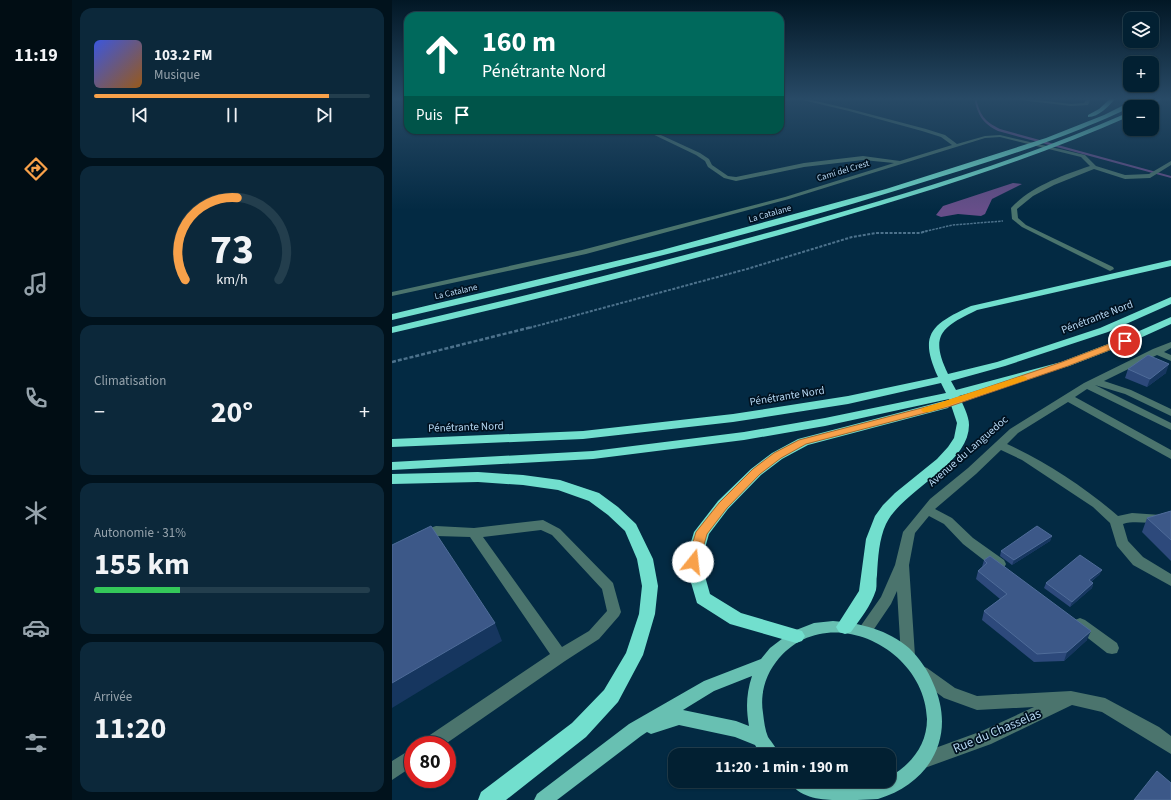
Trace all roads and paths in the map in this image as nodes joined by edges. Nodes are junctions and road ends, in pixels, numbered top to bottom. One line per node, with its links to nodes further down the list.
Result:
1 (658, 135): 8 (street)
2 (941, 135): 7 (street)
3 (1047, 135): 6 (highway)
4 (1058, 135): 6 (highway, La Catalane)
5 (1082, 135): 18 (highway, La Catalane)
6 (1026, 145): 16 (highway, La Catalane)
7 (956, 146): 8 (street, Camí del Crest); 10 (street, Camí del Crest)
8 (902, 162): 14 (street, Camí del Crest)
9 (1171, 163): 10 (street)
10 (1094, 167): 13 (street)
11 (995, 222): 22 (path)
12 (1171, 263): 42 (highway)
13 (1110, 268)
14 (392, 294)
15 (1171, 300): 28 (highway, Pénétrante Nord)
16 (392, 316)
17 (1171, 320): 23 (highway)
18 (392, 330)
19 (1171, 344): 20 (street, Avenue du Languedoc)
20 (1156, 351): 21 (street); 24 (street, Avenue du Languedoc)
21 (1171, 358)
22 (392, 362)
23 (1065, 364): 31 (highway); 44 (highway)
24 (1091, 383): 25 (street, Avenue du Languedoc); 26 (street); 27 (street)
25 (1067, 397): 29 (street, Avenue du Languedoc); 30 (street)
26 (1171, 413)
27 (1171, 427)
28 (392, 443)
29 (999, 445): 33 (street, Avenue du Languedoc); 35 (street)
30 (1171, 455)
31 (392, 466)
32 (392, 479): 62 (highway)
33 (928, 510): 38 (street, Avenue du Languedoc); 39 (street)
34 (1158, 518): 35 (street)
35 (1116, 521): 40 (street)
36 (474, 533): 37 (street); 46 (street); 46 (street)
37 (414, 538)
38 (902, 565): 43 (street, Avenue du Languedoc); 47 (street, Avenue du Languedoc)
39 (1011, 573)
40 (1171, 581)
41 (1068, 615): 45 (street)
42 (844, 627): 43 (main road); 44 (main road)
43 (865, 631): 47 (main road)
44 (796, 636): 48 (main road)
45 (1112, 648)
46 (560, 656): 52 (street)
47 (908, 656): 49 (main road)
48 (764, 665): 51 (main road); 53 (main road)
49 (922, 673): 50 (street, Rue du Chasselas); 56 (main road)
50 (1071, 698): 54 (street, Rue du Chasselas); 56 (street, Rue du Chasselas)
51 (635, 730): 53 (main road); 63 (main road)
52 (443, 736)
53 (760, 739): 55 (main road)
54 (1171, 746)
55 (766, 748)
56 (922, 761): 59 (main road)
57 (404, 762): 58 (street)
58 (392, 771)
59 (896, 784)
60 (814, 788): 61 (main road)
61 (886, 788)
62 (489, 800)
63 (543, 800)

